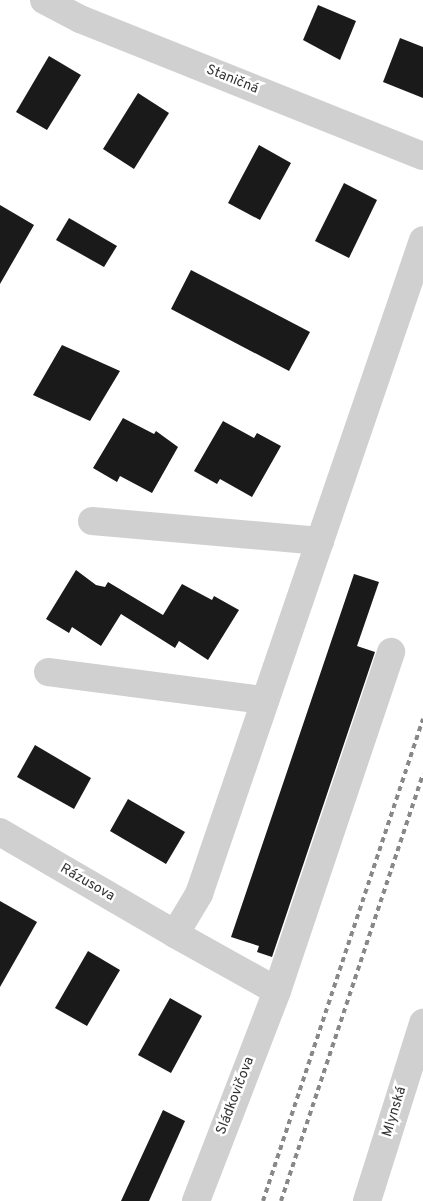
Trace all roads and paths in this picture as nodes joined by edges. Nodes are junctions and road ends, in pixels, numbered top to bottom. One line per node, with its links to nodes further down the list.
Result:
1 (44, 0): 2 (street, Staničná)
2 (423, 156)
3 (423, 240): 5 (street)
4 (92, 521): 5 (street)
5 (320, 541): 8 (street)
6 (391, 652): 11 (street, Sládkovičova)
7 (48, 672): 8 (street)
8 (265, 700): 10 (street)
9 (0, 832): 10 (street, Rázusova)
10 (175, 934): 11 (street, Rázusova)
11 (277, 991): 13 (street, Sládkovičova)
12 (423, 1023): 14 (street, Mlynská)
13 (196, 1201)
14 (367, 1201)

